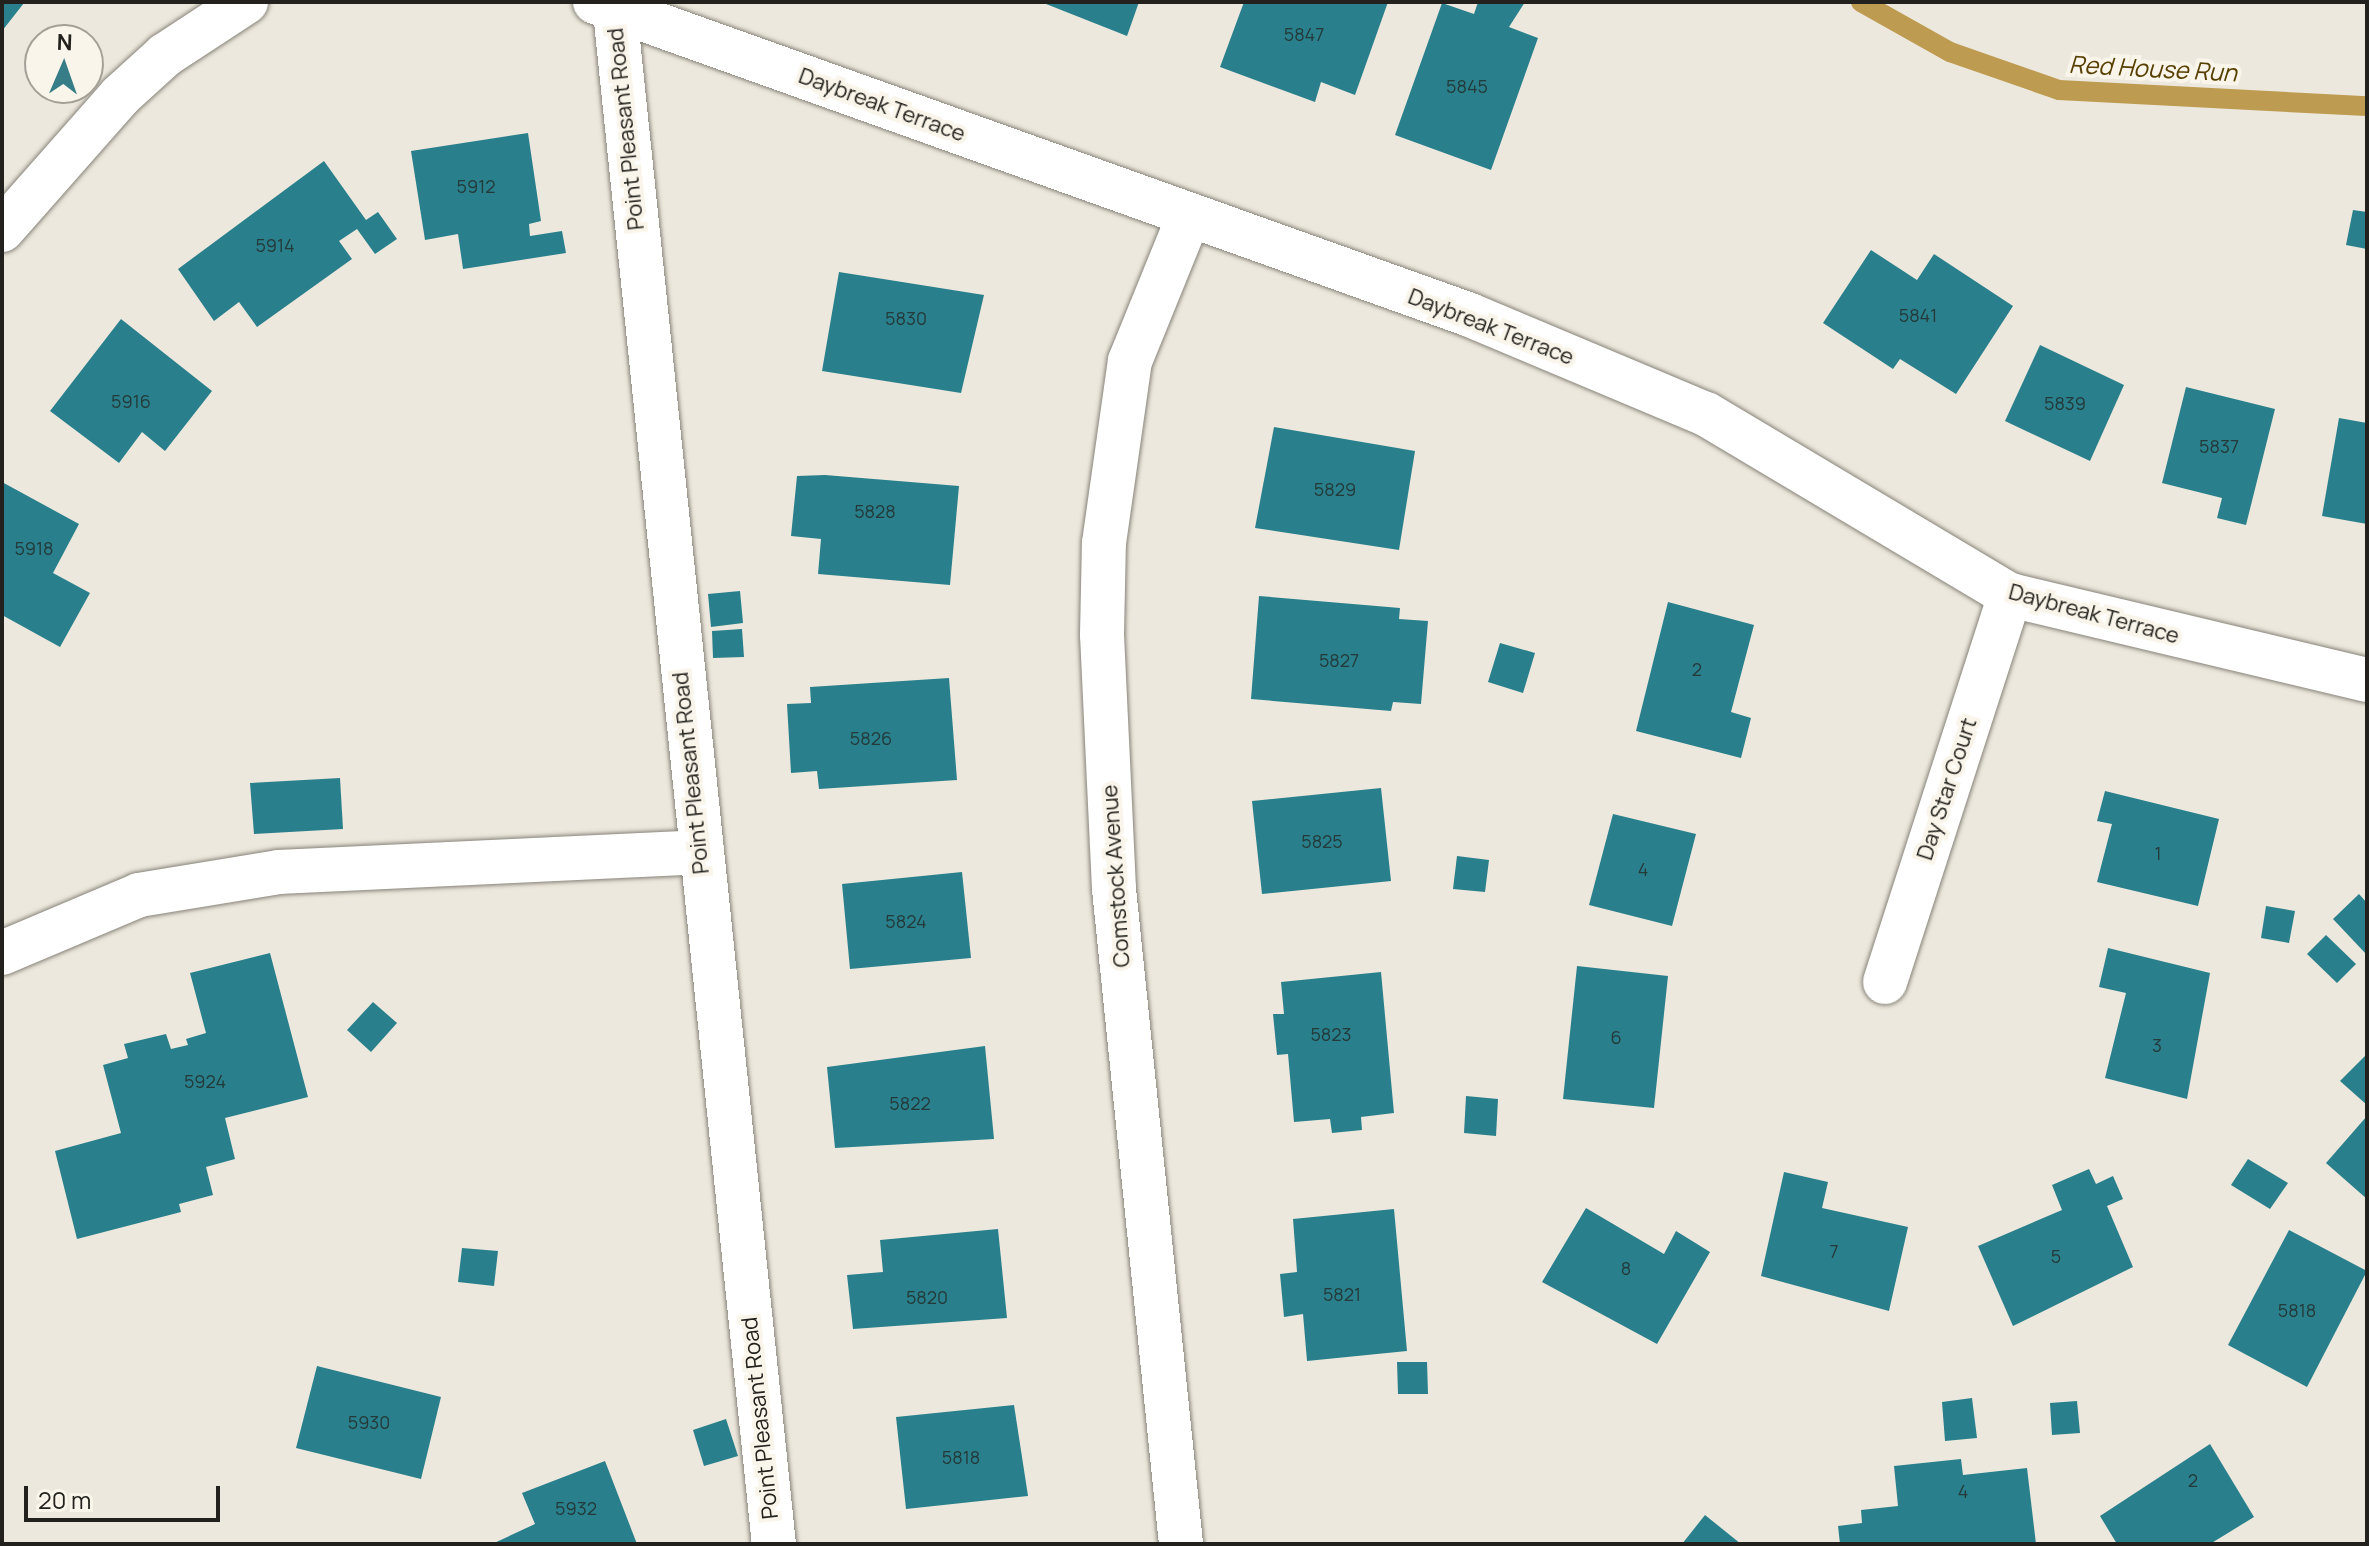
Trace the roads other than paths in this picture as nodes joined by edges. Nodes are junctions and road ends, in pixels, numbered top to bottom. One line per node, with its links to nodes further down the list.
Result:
1 (246, 2): 4 (street)
2 (608, 4): 3 (street, Daybreak Terrace); 7 (street, Point Pleasant Road)
3 (1188, 218): 5 (street, Daybreak Terrace); 11 (street, Comstock Avenue)
4 (2, 230)
5 (2010, 595): 6 (street, Daybreak Terrace); 9 (street, Day Star Court)
6 (2367, 680)
7 (699, 852): 8 (street); 10 (street, Point Pleasant Road)
8 (2, 953)
9 (1885, 982)
10 (774, 1544)
11 (1181, 1544)

